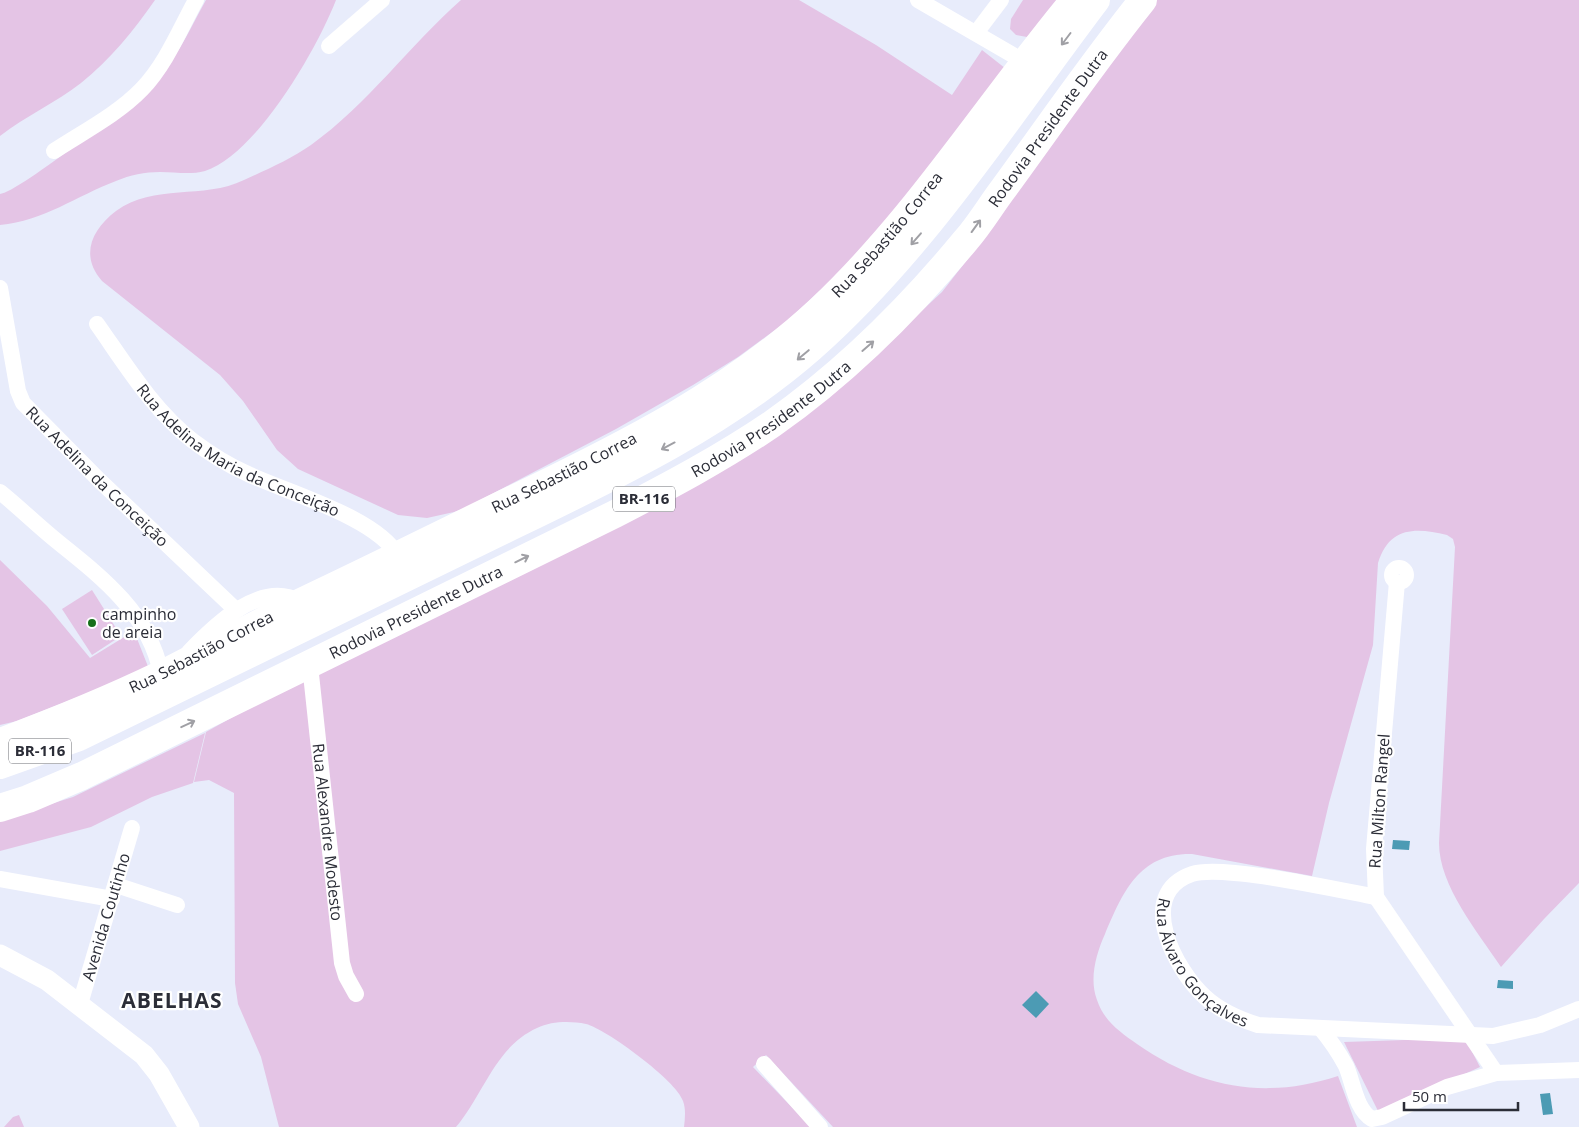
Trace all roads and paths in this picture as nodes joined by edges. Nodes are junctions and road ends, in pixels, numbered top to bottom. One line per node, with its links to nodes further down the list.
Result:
1 (196, 0): 11 (street)
2 (382, 0): 9 (street)
3 (918, 0): 8 (street)
4 (1001, 0): 8 (street)
5 (1073, 0): 10 (main road, Rua Sebastião Correa)
6 (1096, 0): 23 (highway, Rodovia Presidente Dutra / BR-116, one-way to 23)
7 (1143, 0): 19 (highway, Rodovia Presidente Dutra / BR-116, one-way to 7)
8 (976, 32): 10 (street)
9 (329, 46)
10 (1023, 61): 15 (main road, Rua Sebastião Correa)
11 (54, 151)
12 (0, 288): 18 (street, Rua Adelina da Conceição)
13 (97, 324): 15 (street, Rua Adelina Maria da Conceição)
14 (0, 492): 20 (street)
15 (398, 556): 17 (main road, Rua Sebastião Correa)
16 (1397, 582): 29 (street, Rua Milton Rangel)
17 (300, 602): 18 (street); 20 (main road, Rua Sebastião Correa)
18 (236, 610): 20 (street)
19 (310, 665): 22 (highway, Rodovia Presidente Dutra / BR-116, one-way to 19); 32 (street, Rua Alexandre Modesto)
20 (168, 670): 21 (main road, Rua Sebastião Correa)
21 (0, 741)
22 (150, 742): 24 (highway, Rodovia Presidente Dutra / BR-116); 25 (highway)
23 (0, 765)
24 (0, 808)
25 (0, 815)
26 (132, 828): 28 (street, Avenida Coutinho)
27 (0, 879): 28 (street)
28 (114, 892): 30 (street); 33 (street, Avenida Coutinho)
29 (1376, 897): 35 (street, Rua Álvaro Gonçalves); 36 (street)
30 (177, 905)
31 (0, 955): 33 (street)
32 (356, 994)
33 (80, 1004): 41 (street)
34 (1579, 1009): 36 (street, Rua Álvaro Gonçalves)
35 (1321, 1029): 36 (street, Rua Álvaro Gonçalves); 40 (street)
36 (1471, 1035): 39 (street)
37 (764, 1064): 42 (street)
38 (1579, 1070): 39 (street)
39 (1496, 1073): 40 (street)
40 (1377, 1122)
41 (189, 1127)
42 (820, 1127)

